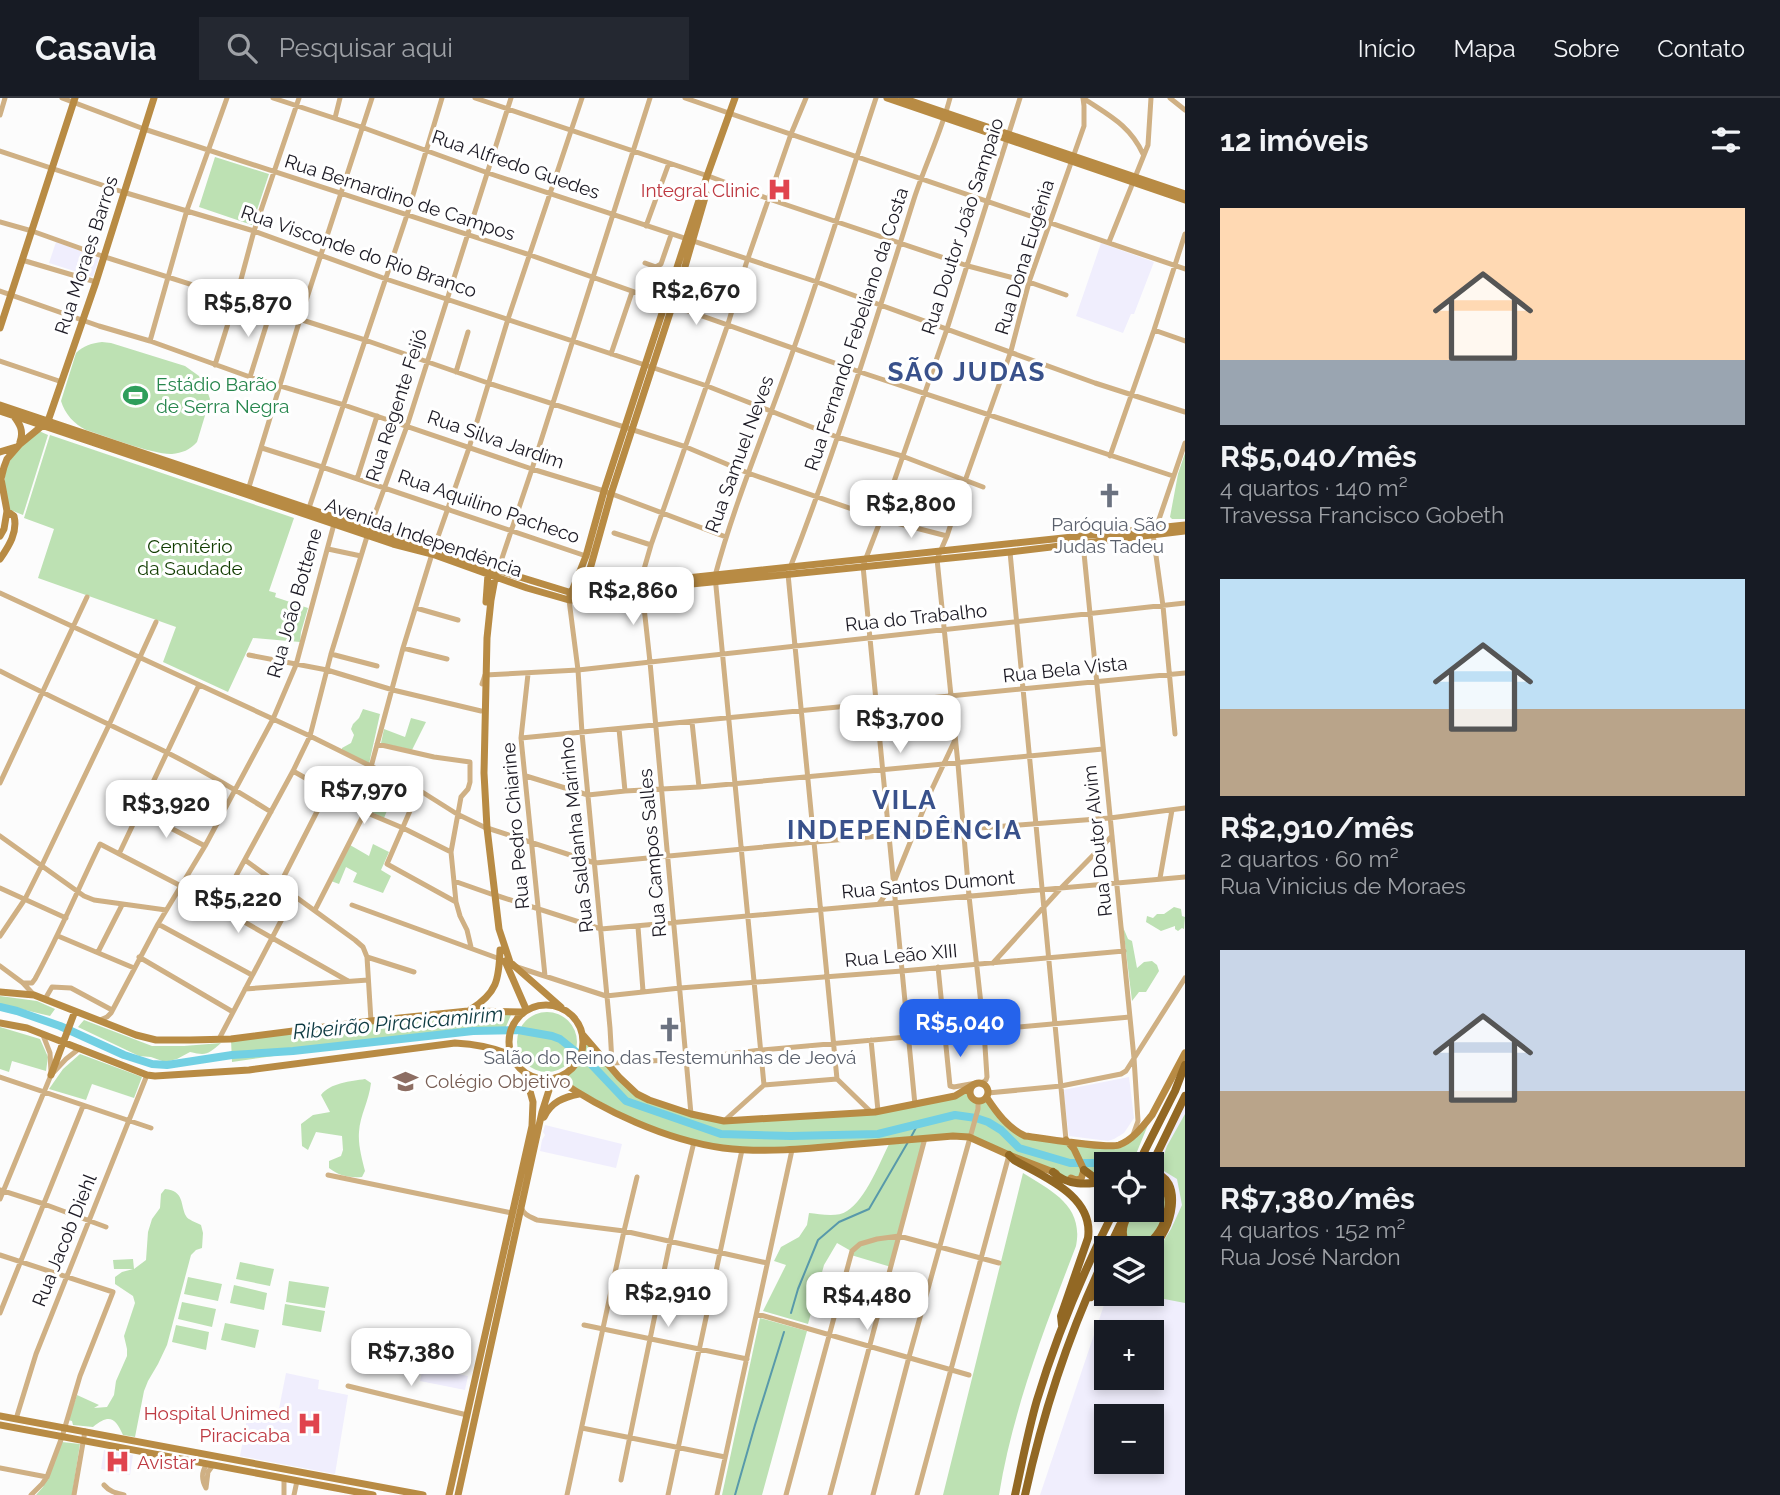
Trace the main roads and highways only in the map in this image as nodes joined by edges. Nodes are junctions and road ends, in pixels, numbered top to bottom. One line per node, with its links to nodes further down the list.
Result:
1 (154, 98): 16 (main road, Rua Moraes Barros)
2 (735, 98): 10 (main road)
3 (887, 98): 6 (main road)
4 (902, 98): 6 (main road)
5 (74, 100): 12 (main road)
6 (945, 116): 7 (main road)
7 (1133, 179): 8 (main road); 9 (main road)
8 (1185, 194)
9 (1185, 200)
10 (689, 240): 11 (main road); 11 (main road)
11 (669, 304): 21 (main road)
12 (0, 328)
13 (0, 405): 16 (main road, Avenida Independência)
14 (0, 411): 15 (main road, Avenida Independência)
15 (12, 415): 16 (main road, Avenida Independência); 17 (main road)
16 (46, 423): 17 (main road); 19 (main road, Avenida Independência); 20 (main road, Avenida Independência)
17 (19, 444): 18 (main road); 22 (main road)
18 (0, 452)
19 (177, 471): 20 (main road); 23 (main road, Avenida Independência)
20 (248, 487): 23 (main road, Avenida Independência)
21 (607, 493): 35 (main road); 36 (main road)
22 (4, 511): 28 (main road); 31 (main road)
23 (308, 512): 27 (main road, Avenida Independência); 27 (main road, Avenida Independência)
24 (1185, 526): 25 (main road, Avenida Independência)
25 (1154, 531): 26 (main road, Avenida Independência); 30 (main road, Avenida Independência); 30 (main road, Avenida Independência)
26 (1185, 531)
27 (369, 532): 29 (main road, Avenida Independência)
28 (0, 536)
29 (433, 553): 32 (main road, Avenida Independência); 32 (main road, Avenida Independência)
30 (938, 555): 33 (main road, Avenida Independência)
31 (0, 559)
32 (493, 574): 36 (main road, Avenida Independência); 37 (main road); 37 (main road)
33 (715, 578): 34 (main road, Avenida Independência); 34 (main road, Avenida Independência)
34 (641, 586): 35 (main road, Avenida Independência)
35 (582, 596): 36 (main road, Avenida Independência)
36 (570, 597)
37 (485, 827): 38 (main road)
38 (493, 894): 39 (main road); 41 (main road)
39 (502, 956): 43 (main road); 44 (main road)
40 (0, 992): 42 (main road)
41 (561, 1007): 43 (main road); 46 (main road)
42 (75, 1010): 44 (main road); 47 (main road)
43 (525, 1010): 44 (main road); 49 (main road)
44 (468, 1011)
45 (0, 1023): 47 (main road)
46 (583, 1035): 53 (main road); 54 (main road)
47 (64, 1039): 49 (main road); 52 (main road)
48 (1185, 1054): 59 (main road)
49 (511, 1055): 51 (main road)
50 (1185, 1065): 60 (highway)
51 (524, 1073): 53 (main road); 78 (main road)
52 (51, 1075)
53 (556, 1079): 55 (main road); 58 (main road)
54 (977, 1084): 57 (main road); 57 (main road)
55 (579, 1094): 58 (main road); 62 (main road)
56 (1185, 1096): 61 (highway)
57 (983, 1100): 59 (main road)
58 (540, 1124): 79 (main road)
59 (1066, 1140): 63 (main road)
60 (1144, 1152)
61 (1158, 1152)
62 (1009, 1155): 64 (main road); 77 (highway)
63 (1084, 1169): 64 (main road); 65 (highway)
64 (1053, 1172): 67 (highway)
65 (1094, 1176)
66 (1164, 1177): 73 (highway)
67 (1094, 1182)
68 (1164, 1185): 69 (highway)
69 (1164, 1221)
70 (1109, 1222): 77 (highway)
71 (1125, 1222): 72 (highway)
72 (1164, 1222)
73 (1162, 1236)
74 (1094, 1284): 76 (highway)
75 (1094, 1292): 76 (highway)
76 (1081, 1315): 95 (highway)
77 (1062, 1330): 94 (highway)
78 (483, 1344): 79 (main road); 84 (main road)
79 (485, 1377): 86 (main road)
80 (0, 1416): 82 (main road)
81 (0, 1425): 85 (main road)
82 (212, 1456): 83 (main road); 85 (main road)
83 (235, 1460): 87 (main road); 88 (main road)
84 (456, 1460): 86 (main road); 92 (main road)
85 (210, 1464): 87 (main road)
86 (464, 1466): 93 (main road)
87 (230, 1468): 89 (main road)
88 (377, 1487): 89 (main road); 91 (main road)
89 (334, 1488): 90 (main road)
90 (373, 1495)
91 (423, 1495)
92 (449, 1495)
93 (458, 1495)
94 (1015, 1495)
95 (1025, 1495)

